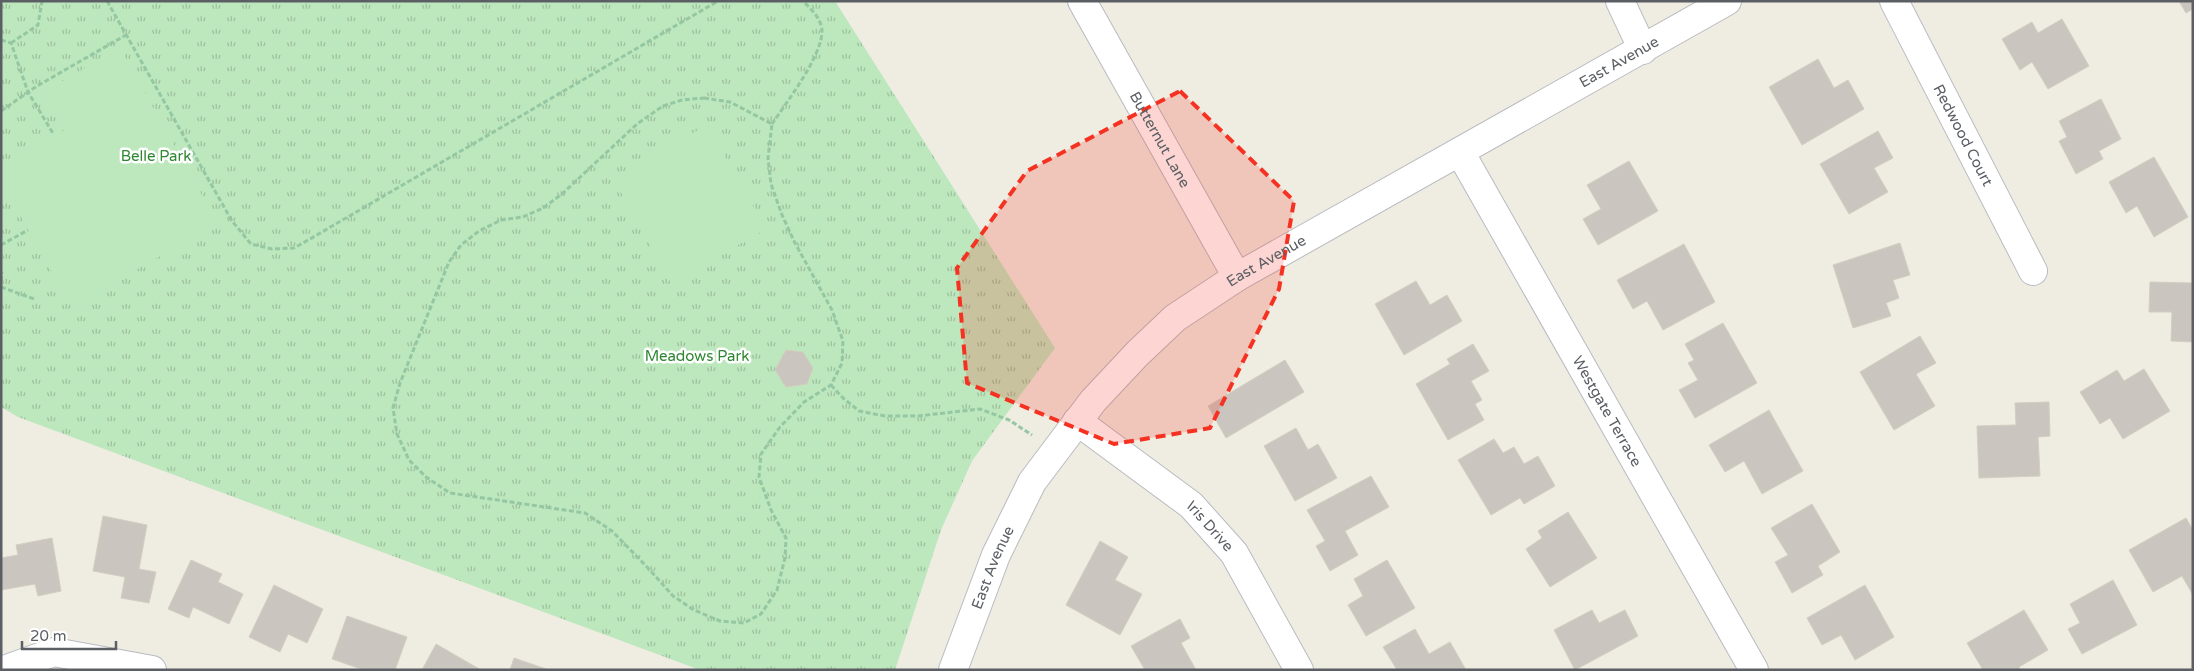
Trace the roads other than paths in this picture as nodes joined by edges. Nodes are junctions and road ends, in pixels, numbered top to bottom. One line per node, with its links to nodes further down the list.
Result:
1 (1082, 1): 8 (street, Butternut Lane)
2 (1620, 1): 5 (street)
3 (1727, 1): 5 (street, East Avenue)
4 (1894, 1): 7 (street, Redwood Court)
5 (1643, 50): 6 (street, East Avenue)
6 (1460, 152): 8 (street, East Avenue); 14 (street, Westgate Terrace)
7 (2033, 271)
8 (1237, 277): 9 (street, East Avenue)
9 (1077, 421): 12 (street, East Avenue); 13 (street, Iris Drive)
10 (4, 670): 11 (street)
11 (152, 670)
12 (953, 670)
13 (1299, 670)
14 (1754, 670)

